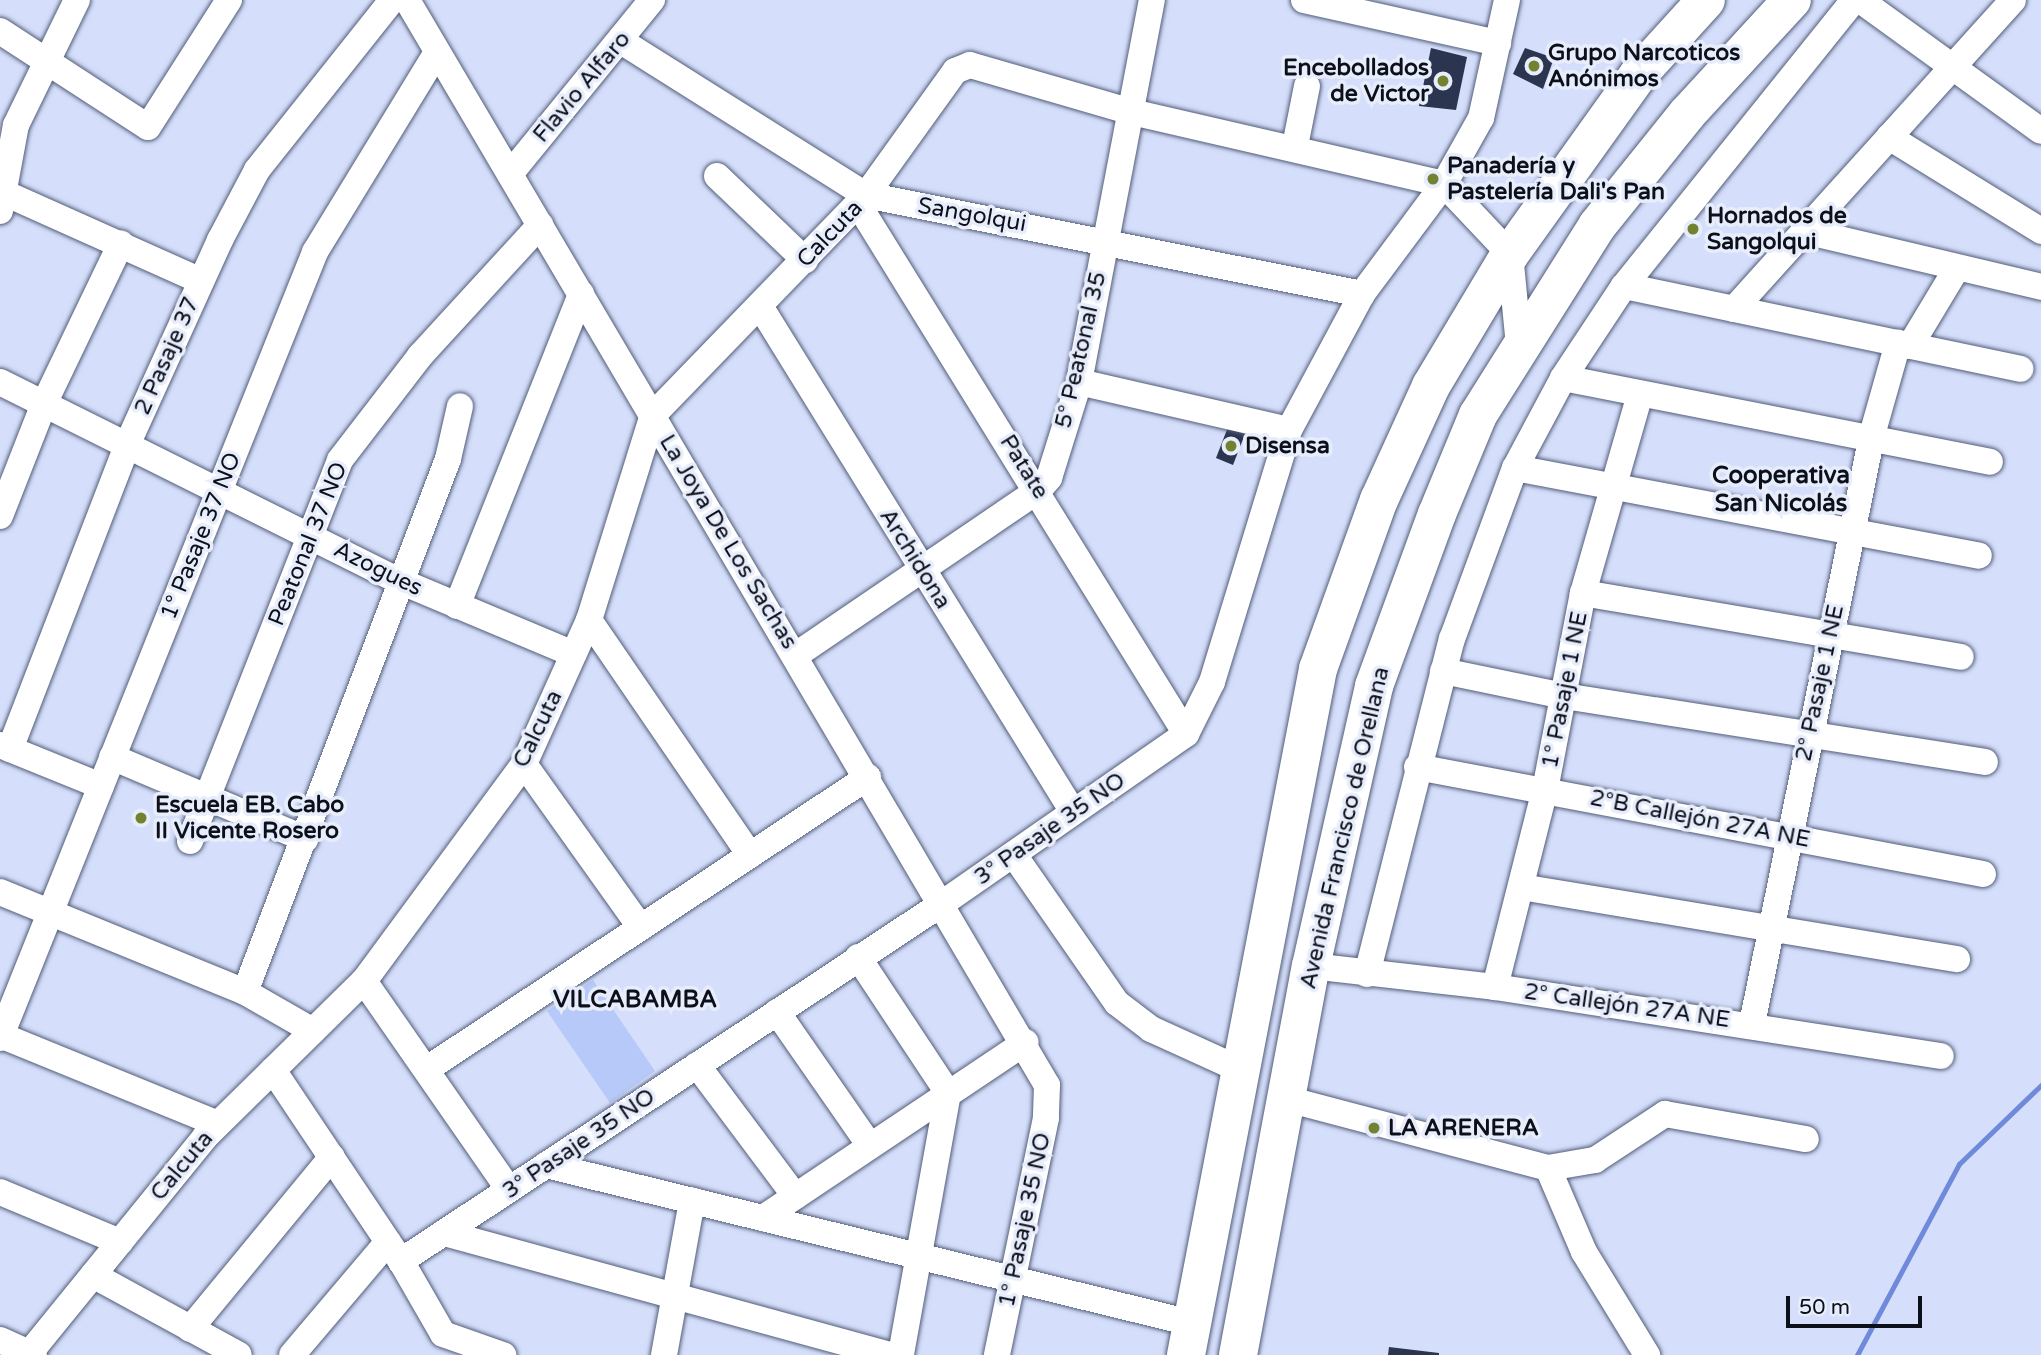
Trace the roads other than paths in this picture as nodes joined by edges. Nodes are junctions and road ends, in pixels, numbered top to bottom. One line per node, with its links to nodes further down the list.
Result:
1 (77, 0): 18 (street)
2 (229, 0): 18 (street)
3 (392, 0): 38 (street, 2 Pasaje 37)
4 (407, 0): 17 (street, La Joya De Los Sachas)
5 (652, 0): 15 (street, Flavio Alfaro)
6 (1152, 0): 21 (street, 5° Peatonal 35)
7 (1304, 0): 16 (street)
8 (1507, 0): 16 (street, 3° Pasaje 35 NO)
9 (1706, 0): 35 (highway)
10 (1792, 0): 46 (highway, Avenida Francisco de Orellana)
11 (1854, 0): 39 (street)
12 (1860, 0): 19 (street)
13 (2013, 0): 19 (street)
14 (0, 31): 18 (street)
15 (621, 41): 25 (street, Flavio Alfaro); 29 (street, Sangolqui)
16 (1498, 43): 27 (street, 3° Pasaje 35 NO)
17 (438, 52): 25 (street, La Joya De Los Sachas); 61 (street, 1° Pasaje 37 NO)
18 (43, 61): 28 (street)
19 (1951, 69): 22 (street); 23 (street)
20 (1307, 86): 24 (street)
21 (1132, 112): 24 (street); 29 (street, Calcuta); 33 (street, 5° Peatonal 35)
22 (2039, 125)
23 (1889, 137): 31 (street); 32 (street)
24 (1295, 146): 27 (street)
25 (510, 174): 30 (street, La Joya De Los Sachas)
26 (717, 176): 36 (street)
27 (1444, 184): 35 (street); 42 (street, 3° Pasaje 35 NO)
28 (1, 198): 34 (street)
29 (862, 200): 33 (street, Sangolqui); 36 (street, Calcuta); 62 (street, Patate)
30 (540, 225): 41 (street, La Joya De Los Sachas); 65 (street, Peatonal 37 NO)
31 (1805, 231): 37 (street); 44 (street)
32 (2041, 231)
33 (1106, 240): 42 (street, Sangolqui); 50 (street, 5° Peatonal 35)
34 (121, 243): 38 (street); 52 (street)
35 (1510, 254): 46 (street); 118 (highway)
36 (805, 260): 43 (street, Calcuta)
37 (1956, 268): 40 (street); 45 (street, 2° Pasaje 1 NE)
38 (201, 281): 57 (street, 2 Pasaje 37)
39 (1624, 286): 44 (street); 48 (street)
40 (2041, 287)
41 (581, 294): 54 (street, La Joya De Los Sachas); 70 (street)
42 (1362, 295): 55 (street, 3° Pasaje 35 NO)
43 (760, 306): 54 (street, Calcuta); 67 (street, Archidona)
44 (1734, 309): 45 (street)
45 (1904, 344): 47 (street); 56 (street, 2° Pasaje 1 NE)
46 (1519, 346): 104 (highway, Avenida Francisco de Orellana)
47 (2020, 369)
48 (1563, 378): 51 (street); 59 (street)
49 (0, 382): 52 (street, Azogues)
50 (1079, 382): 55 (street); 62 (street, 5° Peatonal 35)
51 (1640, 394): 56 (street); 60 (street, 1° Pasaje 1 NE)
52 (44, 404): 57 (street, Azogues); 63 (street)
53 (460, 406): 68 (street)
54 (653, 415): 71 (street, Calcuta); 74 (street, La Joya De Los Sachas)
55 (1289, 430): 78 (street, 3° Pasaje 35 NO)
56 (1871, 435): 58 (street); 64 (street, 2° Pasaje 1 NE)
57 (127, 445): 61 (street, Azogues); 80 (street, 2 Pasaje 37)
58 (1990, 462)
59 (1514, 468): 60 (street); 76 (street)
60 (1612, 487): 64 (street); 69 (street, 1° Pasaje 1 NE)
61 (219, 490): 65 (street, Azogues); 81 (street, 1° Pasaje 37 NO)
62 (1039, 491): 67 (street); 78 (street, Patate)
63 (0, 516)
64 (1852, 532): 66 (street); 72 (street, 2° Pasaje 1 NE)
65 (310, 535): 68 (street, Azogues); 88 (street, Peatonal 37 NO)
66 (1979, 556)
67 (920, 568): 74 (street); 89 (street, Archidona)
68 (402, 582): 70 (street, Azogues); 91 (street)
69 (1583, 593): 72 (street); 77 (street, 1° Pasaje 1 NE)
70 (457, 606): 73 (street, Azogues)
71 (589, 620): 73 (street, Calcuta); 93 (street)
72 (1830, 632): 75 (street); 79 (street, 2° Pasaje 1 NE)
73 (573, 654): 83 (street, Calcuta)
74 (796, 655): 85 (street, La Joya De Los Sachas)
75 (1961, 657)
76 (1443, 671): 77 (street); 84 (street)
77 (1564, 696): 79 (street); 87 (street, 1° Pasaje 1 NE)
78 (1186, 734): 89 (street, 3° Pasaje 35 NO)
79 (1808, 737): 82 (street); 90 (street, 2° Pasaje 1 NE)
80 (5, 747): 86 (street)
81 (112, 757): 86 (street, 1° Pasaje 37 NO); 88 (street)
82 (1985, 762)
83 (524, 764): 100 (street); 106 (street, Calcuta)
84 (1417, 767): 87 (street, 2°B Callejón 27A NE); 105 (street)
85 (868, 777): 93 (street); 98 (street, La Joya De Los Sachas)
86 (101, 786): 99 (street, 1° Pasaje 37 NO)
87 (1545, 790): 90 (street, 2°B Callejón 27A NE); 96 (street, 1° Pasaje 1 NE)
88 (206, 797): 91 (street); 92 (street, Peatonal 37 NO)
89 (1073, 812): 94 (street, 3° Pasaje 35 NO)
90 (1790, 835): 95 (street, 2°B Callejón 27A NE); 101 (street, 2° Pasaje 1 NE)
91 (305, 839): 108 (street)
92 (190, 841)
93 (750, 855): 100 (street)
94 (1014, 855): 98 (street, 3° Pasaje 35 NO); 118 (street)
95 (1983, 874)
96 (1521, 887): 101 (street); 107 (street, 1° Pasaje 1 NE)
97 (0, 892): 99 (street)
98 (943, 903): 102 (street, 3° Pasaje 35 NO); 113 (street, La Joya De Los Sachas)
99 (51, 911): 108 (street); 112 (street, 1° Pasaje 37 NO)
100 (641, 928): 116 (street)
101 (1769, 931): 103 (street); 110 (street, 2° Pasaje 1 NE)
102 (858, 957): 109 (street, 3° Pasaje 35 NO); 120 (street)
103 (1957, 959)
104 (1311, 966): 105 (street, 2° Callejón 27A NE); 121 (highway, Avenida Francisco de Orellana)
105 (1367, 974): 107 (street, 2° Callejón 27A NE)
106 (365, 981): 111 (street, Calcuta); 116 (street)
107 (1495, 987): 110 (street, 2° Callejón 27A NE)
108 (245, 992): 111 (street)
109 (777, 1012): 115 (street, 3° Pasaje 35 NO); 124 (street)
110 (1752, 1024): 114 (street, 2° Callejón 27A NE)
111 (313, 1031): 117 (street, Calcuta)
112 (0, 1036): 122 (street)
113 (1026, 1042): 119 (street, La Joya De Los Sachas); 120 (street)
114 (1941, 1056)
115 (697, 1065): 126 (street, 3° Pasaje 35 NO); 130 (street)
116 (427, 1069): 128 (street)
117 (273, 1070): 122 (street, Calcuta); 125 (street)
118 (1241, 1070): 141 (highway)
119 (1047, 1085): 138 (street, 1° Pasaje 35 NO)
120 (948, 1093): 124 (street); 136 (street)
121 (1287, 1099): 127 (street); 152 (highway, Avenida Francisco de Orellana)
122 (218, 1124): 134 (street, Calcuta)
123 (1806, 1139): 127 (street)
124 (870, 1146): 130 (street)
125 (332, 1157): 135 (street); 140 (street)
126 (546, 1165): 128 (street, 3° Pasaje 35 NO); 131 (street)
127 (1548, 1168): 153 (street)
128 (509, 1190): 133 (street, 3° Pasaje 35 NO)
129 (0, 1192): 134 (street)
130 (796, 1196): 132 (street)
131 (692, 1201): 132 (street); 139 (street)
132 (763, 1218): 136 (street)
133 (444, 1233): 135 (street, 3° Pasaje 35 NO); 139 (street)
134 (120, 1242): 137 (street, Calcuta)
135 (395, 1252): 143 (street); 146 (street, 3° Pasaje 35 NO)
136 (918, 1256): 138 (street); 150 (street)
137 (93, 1275): 140 (street); 144 (street, Calcuta)
138 (1012, 1281): 141 (street); 151 (street, 1° Pasaje 35 NO)
139 (675, 1297): 148 (street); 149 (street)
140 (190, 1329): 145 (street)
141 (1188, 1339)
142 (0, 1340): 144 (street)
143 (441, 1345): 147 (street)
144 (31, 1354)
145 (239, 1355)
146 (292, 1355)
147 (503, 1355)
148 (664, 1355)
149 (889, 1355)
150 (901, 1355)
151 (997, 1355)
152 (1238, 1355)
153 (1647, 1355)

